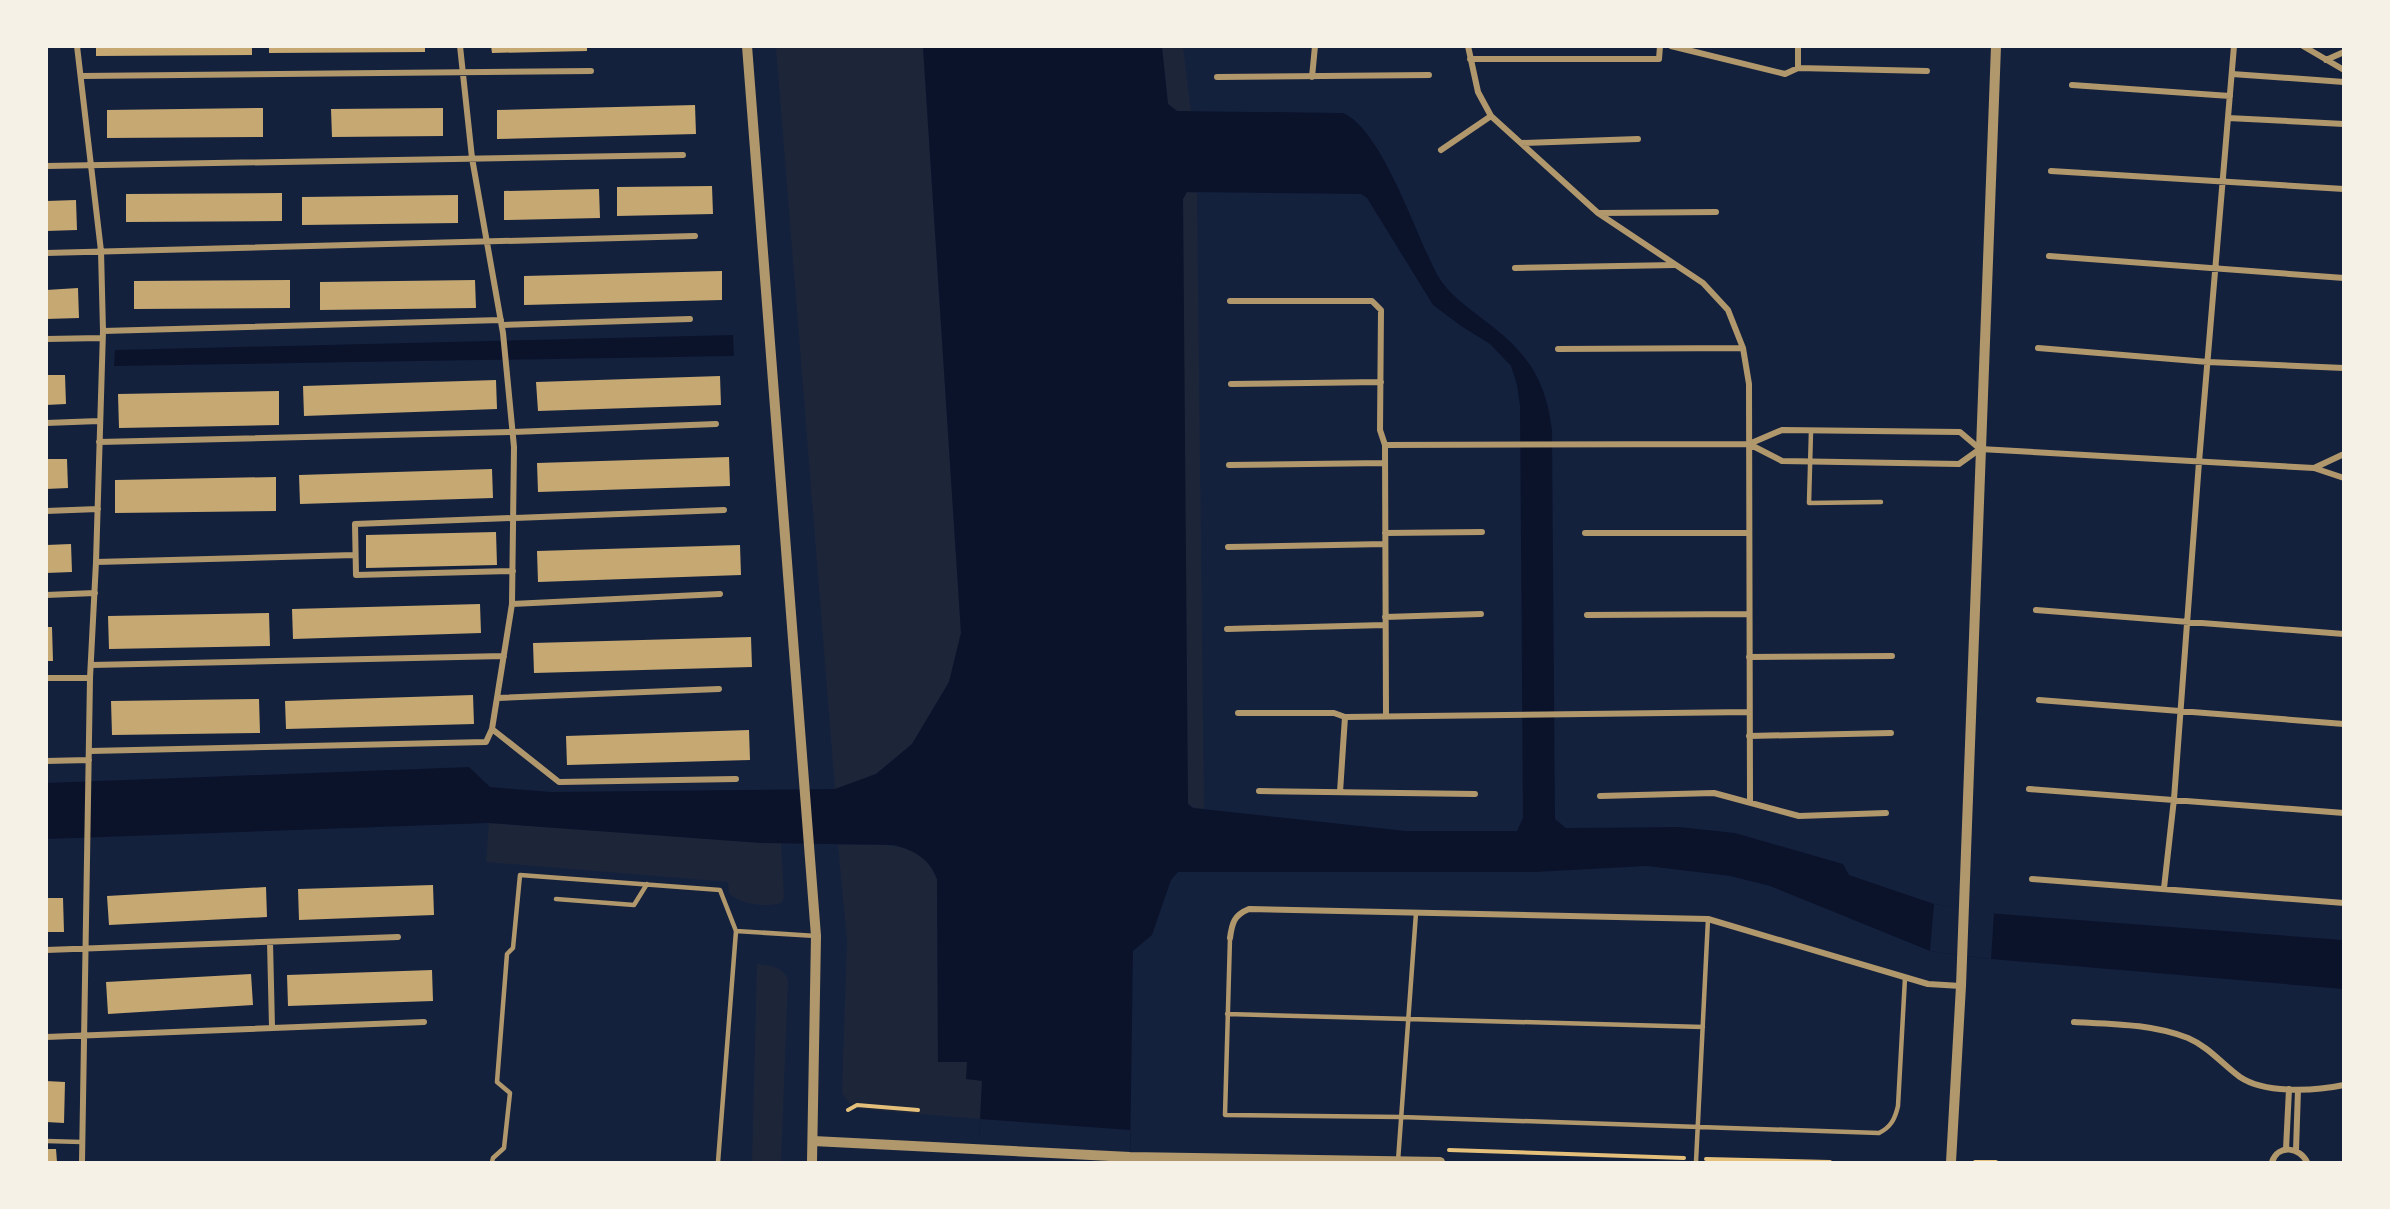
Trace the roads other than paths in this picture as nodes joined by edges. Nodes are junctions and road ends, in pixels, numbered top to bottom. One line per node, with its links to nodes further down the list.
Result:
1 (77, 46): 22 (street)
2 (460, 46): 19 (street)
3 (747, 46): 146 (street)
4 (1315, 46): 24 (street)
5 (1468, 46): 13 (street)
6 (1660, 46): 13 (street)
7 (1671, 46): 15 (street)
8 (1798, 46): 15 (street)
9 (1996, 46): 72 (street)
10 (2234, 46): 20 (street)
11 (2303, 46): 14 (street)
12 (2343, 52): 14 (street)
13 (1470, 59): 28 (street)
14 (2326, 60): 16 (street)
15 (1798, 68): 18 (street)
16 (2343, 70)
17 (591, 71): 19 (street)
18 (1927, 71)
19 (462, 73): 22 (street); 35 (street)
20 (2232, 74): 25 (street); 27 (street)
21 (1430, 75): 24 (street)
22 (81, 76): 36 (street)
23 (1217, 77): 24 (street)
24 (1312, 77)
25 (2343, 82)
26 (2072, 85): 27 (street)
27 (2230, 96): 29 (street)
28 (1491, 116): 32 (street); 33 (street)
29 (2228, 118): 30 (street); 39 (street)
30 (2343, 124)
31 (1638, 140): 32 (street)
32 (1521, 143): 42 (street)
33 (1441, 150)
34 (682, 155): 35 (street)
35 (472, 158): 36 (street); 44 (street)
36 (92, 163): 37 (street); 45 (street)
37 (46, 166)
38 (2051, 171): 39 (street)
39 (2222, 181): 40 (street); 50 (street)
40 (2343, 189)
41 (1716, 212): 42 (street)
42 (1598, 213): 48 (street)
43 (695, 236): 44 (street)
44 (487, 243): 45 (street); 54 (street)
45 (100, 251): 46 (street); 55 (street)
46 (46, 253)
47 (2049, 256): 50 (street)
48 (1675, 265): 49 (street); 57 (street)
49 (1515, 268)
50 (2215, 269): 51 (street); 60 (street)
51 (2343, 278)
52 (1230, 301): 62 (street)
53 (690, 319): 54 (street)
54 (501, 322): 55 (street); 68 (street)
55 (102, 334): 56 (street); 64 (street)
56 (46, 339)
57 (1743, 348): 59 (street); 70 (street)
58 (2038, 348): 60 (street)
59 (1558, 349)
60 (2208, 362): 61 (street); 75 (street)
61 (2343, 368)
62 (1381, 382): 63 (street); 71 (street)
63 (1231, 384)
64 (99, 421): 65 (street); 69 (street)
65 (46, 423)
66 (716, 423): 68 (street)
67 (1811, 431): 70 (street); 72 (street); 74 (lane)
68 (513, 432): 69 (street); 84 (street)
69 (99, 442): 81 (street)
70 (1749, 444): 71 (street); 74 (street); 88 (street)
71 (1385, 445): 76 (street)
72 (1980, 449): 74 (street); 75 (street); 153 (street)
73 (2343, 454): 78 (street)
74 (1809, 462): 80 (lane)
75 (2199, 462): 78 (street); 103 (street)
76 (1385, 463): 77 (street); 86 (street)
77 (1229, 465)
78 (2314, 468): 79 (street)
79 (2343, 478)
80 (1881, 502)
81 (98, 509): 83 (street); 92 (street)
82 (724, 510): 84 (street)
83 (46, 511)
84 (514, 517): 91 (street); 93 (street)
85 (1482, 532): 86 (street)
86 (1385, 533): 89 (street)
87 (1585, 533): 88 (street)
88 (1749, 533): 100 (street)
89 (1385, 544): 90 (street); 102 (street)
90 (1228, 547)
91 (355, 555): 92 (street); 93 (street)
92 (96, 562): 94 (street)
93 (513, 571): 97 (street)
94 (95, 593): 96 (street); 110 (street)
95 (720, 594): 97 (street)
96 (46, 595)
97 (512, 604): 107 (street)
98 (2036, 610): 103 (street)
99 (1481, 614): 102 (street)
100 (1749, 614): 101 (street); 109 (street)
101 (1587, 615)
102 (1385, 617): 104 (street)
103 (2186, 622): 106 (street); 117 (street)
104 (1385, 625): 105 (street); 119 (street)
105 (1227, 629)
106 (2343, 634)
107 (504, 656): 110 (street); 114 (street)
108 (1892, 656): 109 (street)
109 (1749, 657): 116 (street)
110 (91, 664): 112 (street)
111 (46, 678): 112 (street)
112 (90, 678): 125 (street)
113 (719, 689): 114 (street)
114 (498, 698): 122 (street)
115 (2039, 700): 117 (street)
116 (1749, 712): 119 (street); 124 (street)
117 (2181, 712): 121 (street); 134 (street)
118 (1238, 713): 120 (street)
119 (1386, 716): 120 (street)
120 (1345, 717): 131 (street)
121 (2343, 724)
122 (492, 729): 125 (street); 128 (street)
123 (1891, 733): 124 (street)
124 (1749, 736): 135 (street)
125 (90, 751): 126 (street)
126 (90, 760): 127 (street); 150 (street)
127 (46, 761)
128 (736, 779)
129 (2030, 789): 134 (street)
130 (1259, 791): 131 (street)
131 (1340, 792): 132 (street)
132 (1475, 794)
133 (1600, 796): 135 (street)
134 (2174, 799): 137 (street); 140 (street)
135 (1750, 802): 136 (street)
136 (1886, 813)
137 (2343, 813)
138 (2032, 879): 140 (street)
139 (646, 884): 141 (lane); 145 (lane); 175 (lane)
140 (2164, 888): 142 (street)
141 (556, 899)
142 (2343, 903)
143 (1416, 913): 144 (street); 148 (street); 155 (lane)
144 (1708, 920): 152 (street); 159 (lane)
145 (736, 930): 146 (lane); 176 (lane)
146 (816, 936): 168 (street)
147 (398, 937): 149 (street)
148 (1230, 938): 154 (lane)
149 (270, 942): 150 (street); 158 (street)
150 (85, 948): 151 (street); 160 (street)
151 (46, 950)
152 (1905, 978): 153 (street); 166 (lane)
153 (1961, 986): 179 (street)
154 (1227, 1014): 155 (lane); 165 (lane)
155 (1409, 1019): 159 (lane); 165 (lane)
156 (424, 1022): 158 (street)
157 (2074, 1022): 163 (street)
158 (272, 1027): 160 (street)
159 (1703, 1027): 166 (lane)
160 (84, 1036): 161 (street); 169 (street)
161 (46, 1037)
162 (2343, 1085): 164 (street)
163 (2289, 1089): 164 (street); 170 (street)
164 (2298, 1090): 171 (street)
165 (1401, 1117): 166 (lane); 173 (lane)
166 (1698, 1127): 172 (lane)
167 (46, 1141): 169 (lane)
168 (813, 1141): 173 (street); 177 (street)
169 (82, 1142): 174 (street)
170 (2286, 1149): 171 (street); 180 (street)
171 (2296, 1149): 181 (street)
172 (1696, 1160)
173 (1398, 1161): 178 (street)
174 (82, 1162)
175 (492, 1162)
176 (718, 1162)
177 (812, 1162)
178 (1440, 1162)
179 (1951, 1162)
180 (2272, 1162)
181 (2307, 1162)

